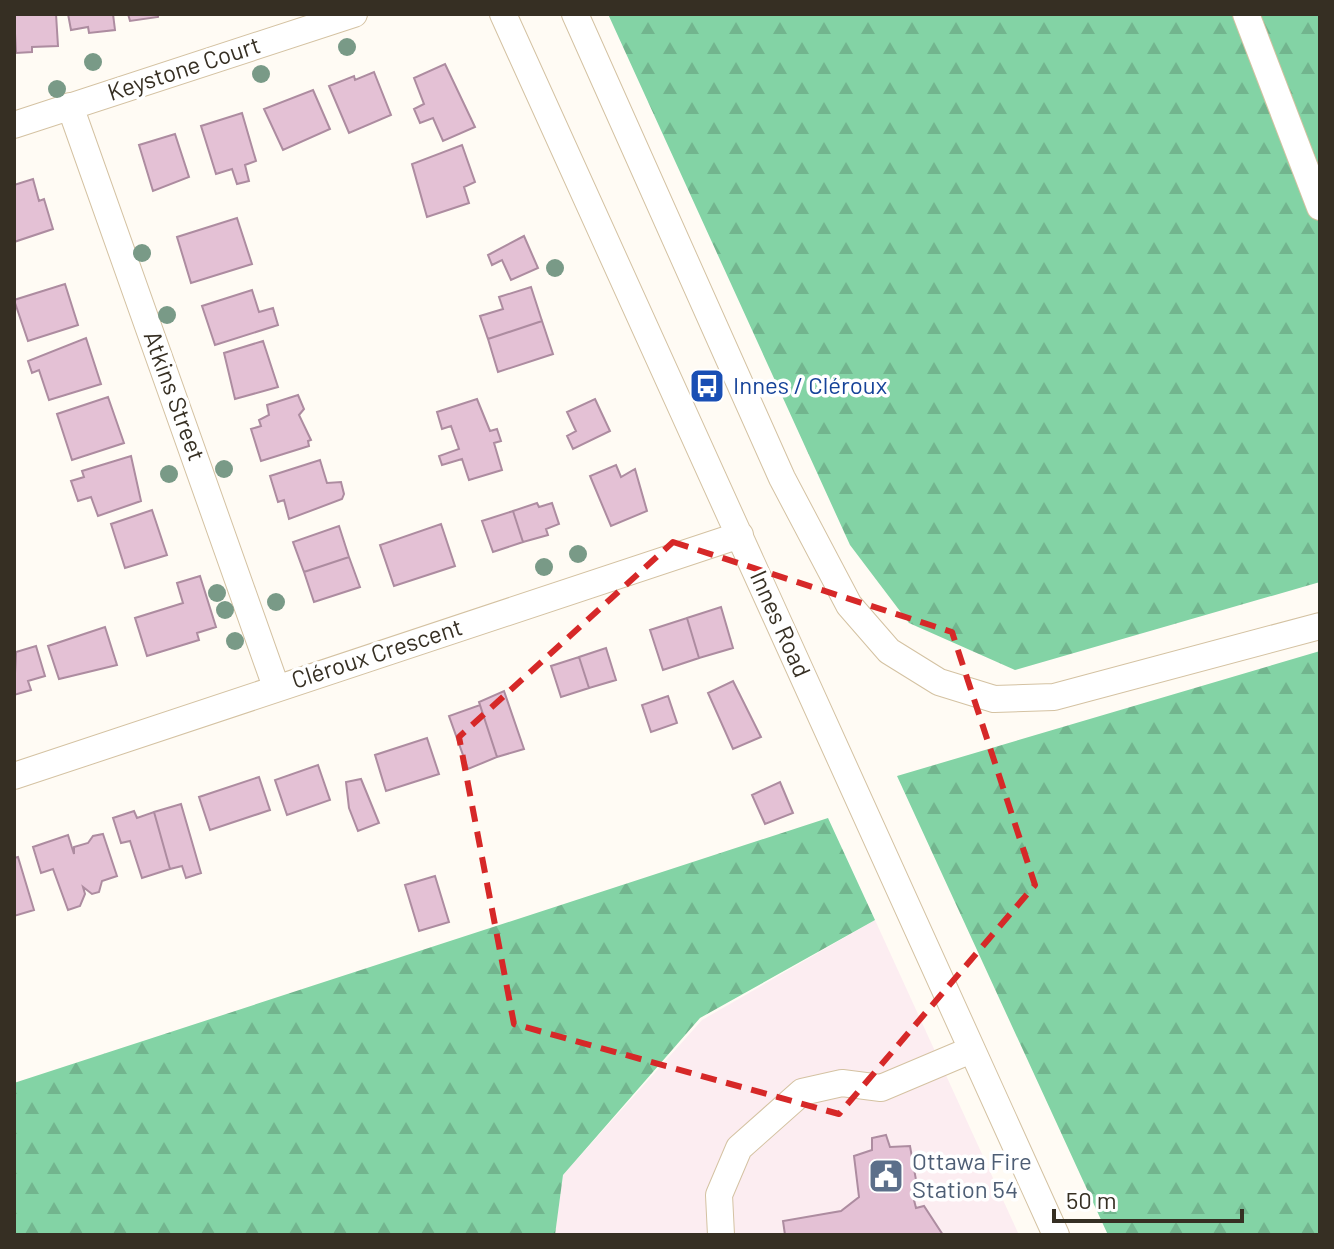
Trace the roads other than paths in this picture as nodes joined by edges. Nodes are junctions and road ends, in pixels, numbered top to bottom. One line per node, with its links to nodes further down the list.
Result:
1 (354, 14): 5 (street, Keystone Court)
2 (503, 14): 8 (street, Innes Road)
3 (575, 14): 9 (street)
4 (1246, 14): 7 (street)
5 (70, 106): 6 (street, Keystone Court); 10 (street, Atkins Street)
6 (14, 125)
7 (1320, 207)
8 (740, 535): 10 (street, Cléroux Crescent); 12 (street, Innes Road)
9 (1320, 626)
10 (276, 687): 11 (street, Cléroux Crescent)
11 (14, 776)
12 (971, 1050): 13 (street); 14 (street, Innes Road)
13 (721, 1235)
14 (1056, 1235)

